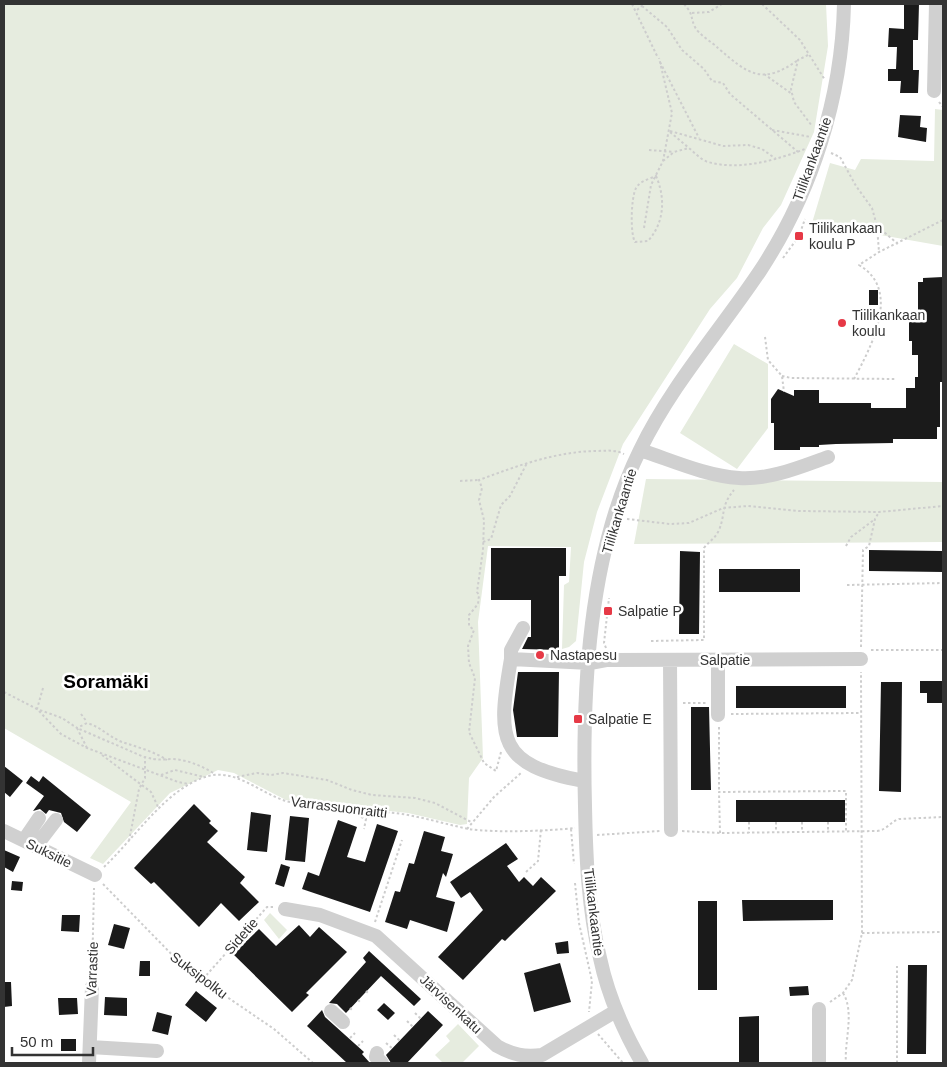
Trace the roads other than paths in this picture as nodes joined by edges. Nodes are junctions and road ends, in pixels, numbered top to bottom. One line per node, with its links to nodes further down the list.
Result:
1 (844, 4): 4 (street, Tiilikankaantie)
2 (936, 4): 3 (street)
3 (934, 91)
4 (637, 455): 5 (street); 11 (street, Tiilikankaantie)
5 (828, 457)
6 (523, 628): 8 (street)
7 (861, 655): 10 (street, Salpatie)
8 (511, 659): 11 (street, Salpatie); 13 (street)
9 (670, 660): 10 (street, Salpatie); 11 (street, Salpatie); 16 (street)
10 (718, 660): 12 (street)
11 (590, 663): 13 (street, Tiilikankaantie)
12 (718, 709)
13 (584, 780): 24 (street, Tiilikankaantie)
14 (39, 818): 18 (street)
15 (56, 820): 18 (street)
16 (671, 830)
17 (4, 831): 18 (street, Suksitie)
18 (30, 844): 19 (street, Suksitie)
19 (95, 875)
20 (285, 909): 24 (street, Järvisenkatu)
21 (92, 987): 26 (street, Varrastie)
22 (819, 1009): 30 (street)
23 (331, 1011): 25 (street)
24 (616, 1011): 29 (street, Tiilikankaantie)
25 (343, 1022)
26 (90, 1047): 27 (street); 28 (street, Varrastie)
27 (157, 1051)
28 (89, 1063)
29 (642, 1063)
30 (819, 1063)

